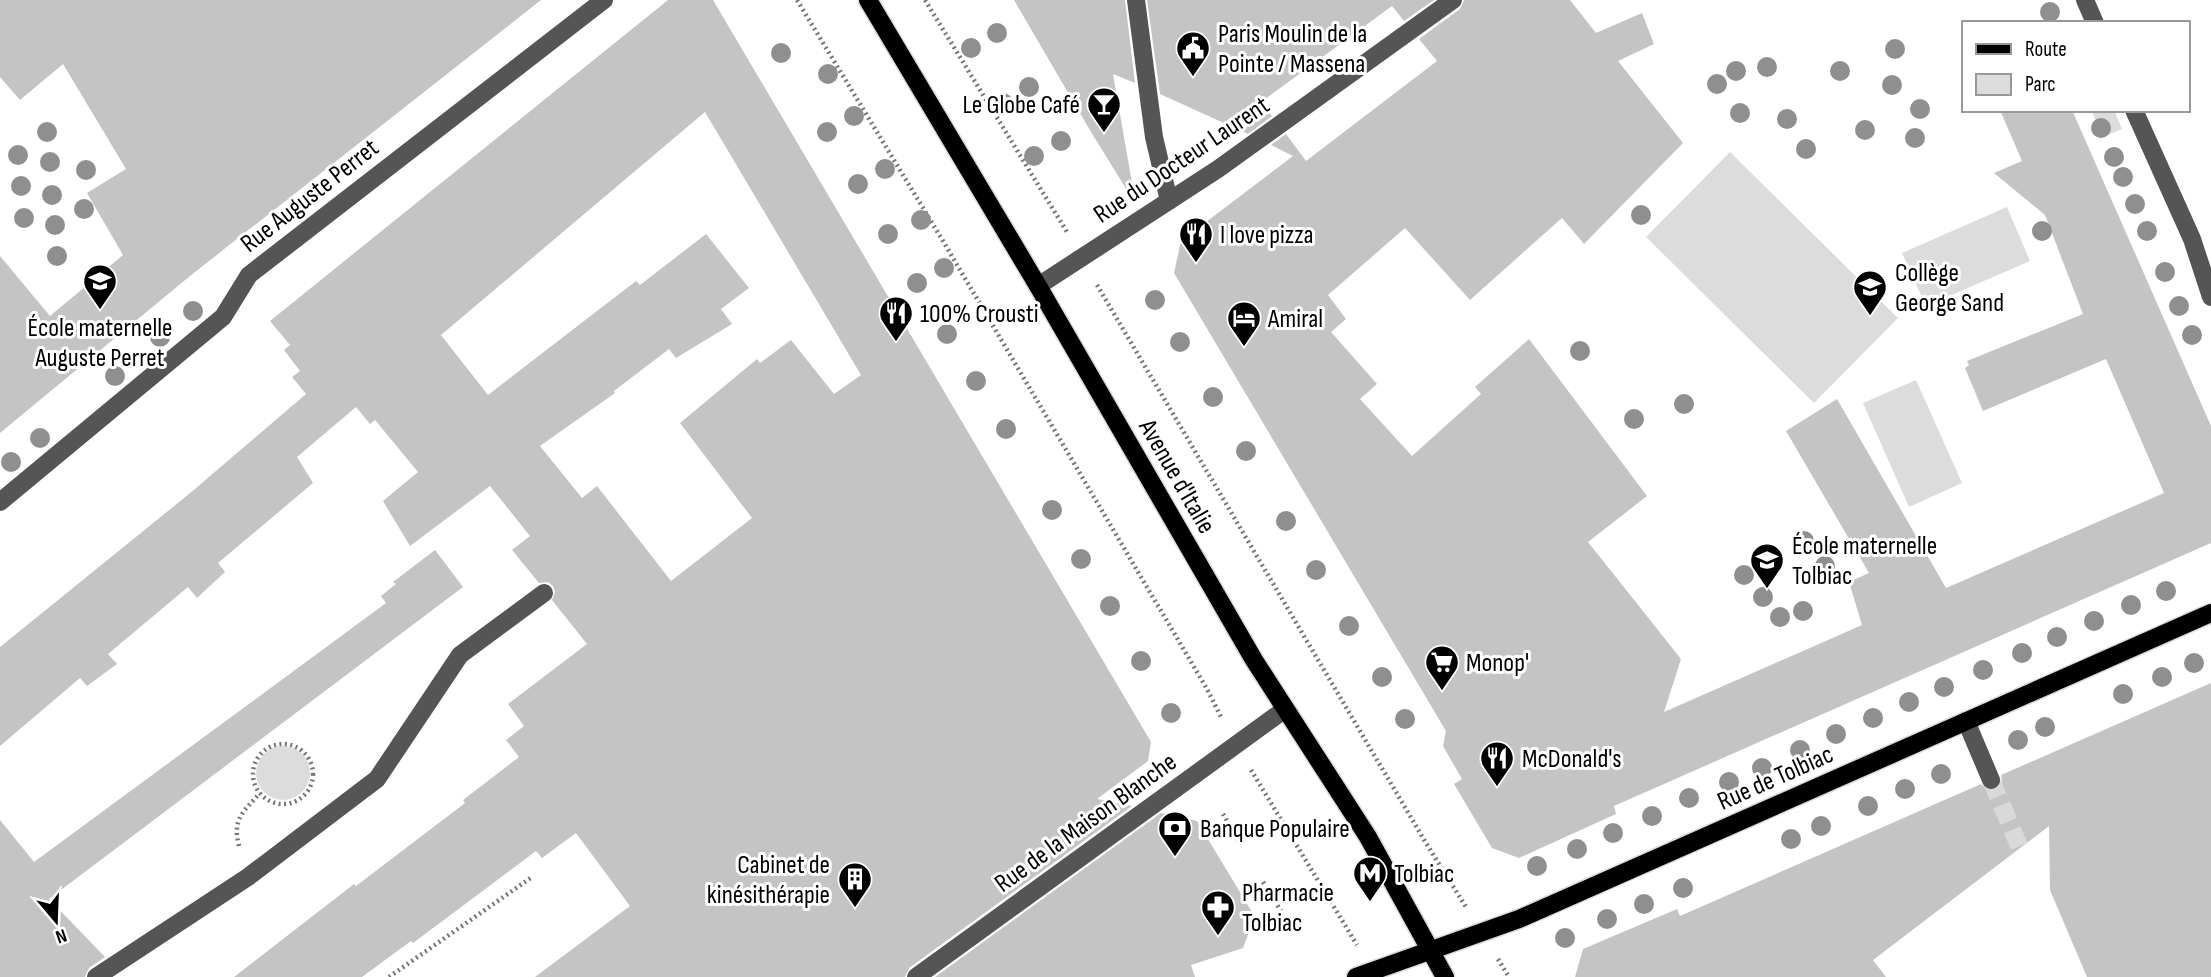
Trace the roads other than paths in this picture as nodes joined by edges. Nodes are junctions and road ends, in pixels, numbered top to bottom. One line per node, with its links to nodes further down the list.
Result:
1 (604, 0): 11 (street, Rue Auguste Perret)
2 (868, 0): 9 (main road, Avenue d'Italie)
3 (1136, 0): 8 (street)
4 (1453, 0): 8 (street, Rue du Docteur Laurent)
5 (2085, 0): 6 (street)
6 (2094, 21)
7 (2135, 112): 10 (street)
8 (1169, 201): 9 (street, Rue du Docteur Laurent)
9 (1038, 286): 14 (main road, Avenue d'Italie)
10 (2211, 297)
11 (0, 502)
12 (544, 593): 18 (street)
13 (2211, 612): 15 (main road, Rue de Tolbiac)
14 (1284, 710): 17 (main road, Avenue d'Italie); 19 (street, Rue de la Maison Blanche)
15 (1966, 721): 16 (street); 17 (main road, Rue de Tolbiac)
16 (1991, 780)
17 (1431, 952): 20 (main road, Rue de Tolbiac); 21 (main road, Avenue d'Italie)
18 (96, 977)
19 (916, 977)
20 (1356, 977)
21 (1445, 977)

